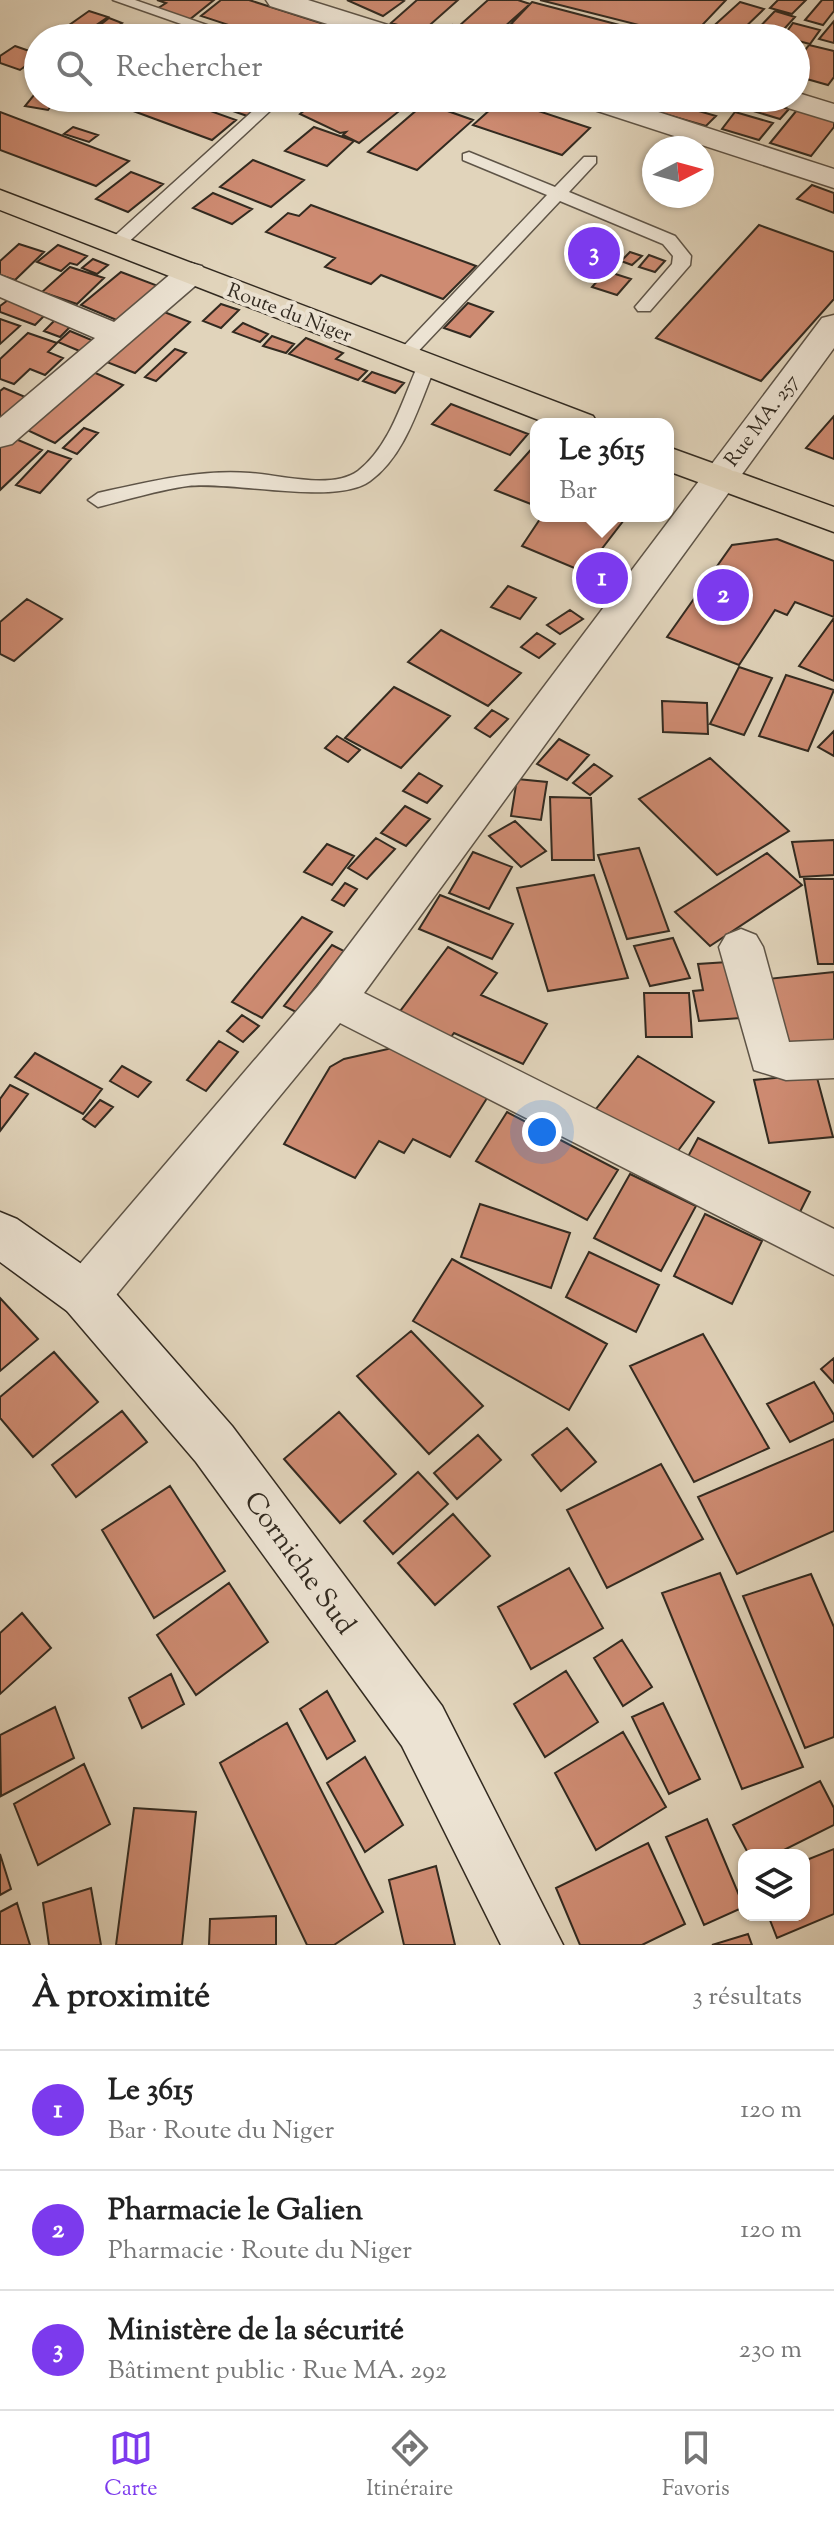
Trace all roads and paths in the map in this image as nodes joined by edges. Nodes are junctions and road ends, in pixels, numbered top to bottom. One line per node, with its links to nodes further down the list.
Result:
1 (120, 0): 3 (lane)
2 (280, 0): 4 (street)
3 (193, 24)
4 (356, 24)
5 (810, 106): 8 (street)
6 (261, 112): 14 (lane)
7 (629, 112): 11 (street)
8 (834, 113)
9 (469, 157): 12 (lane)
10 (590, 160): 12 (lane)
11 (834, 179)
12 (557, 192): 17 (lane); 20 (lane)
13 (0, 199): 14 (main road, Route du Niger)
14 (115, 245): 15 (main road, Route du Niger)
15 (191, 273): 19 (street); 20 (main road, Route du Niger)
16 (0, 285): 19 (street)
17 (644, 307)
18 (834, 325): 24 (street, Rue MA. 257)
19 (117, 335): 22 (street)
20 (416, 361): 21 (main road, Route du Niger); 25 (lane)
21 (565, 418)
22 (0, 436)
23 (674, 460): 24 (main road)
24 (718, 477): 26 (main road); 28 (street, Rue MA. 257)
25 (98, 500)
26 (834, 520)
27 (741, 947): 29 (street)
28 (334, 999): 31 (street); 32 (street, Rue MA. 257)
29 (834, 1059)
30 (0, 1234): 32 (street, Corniche Sud)
31 (834, 1253)
32 (85, 1295): 33 (street, Corniche Sud)
33 (533, 1945)

